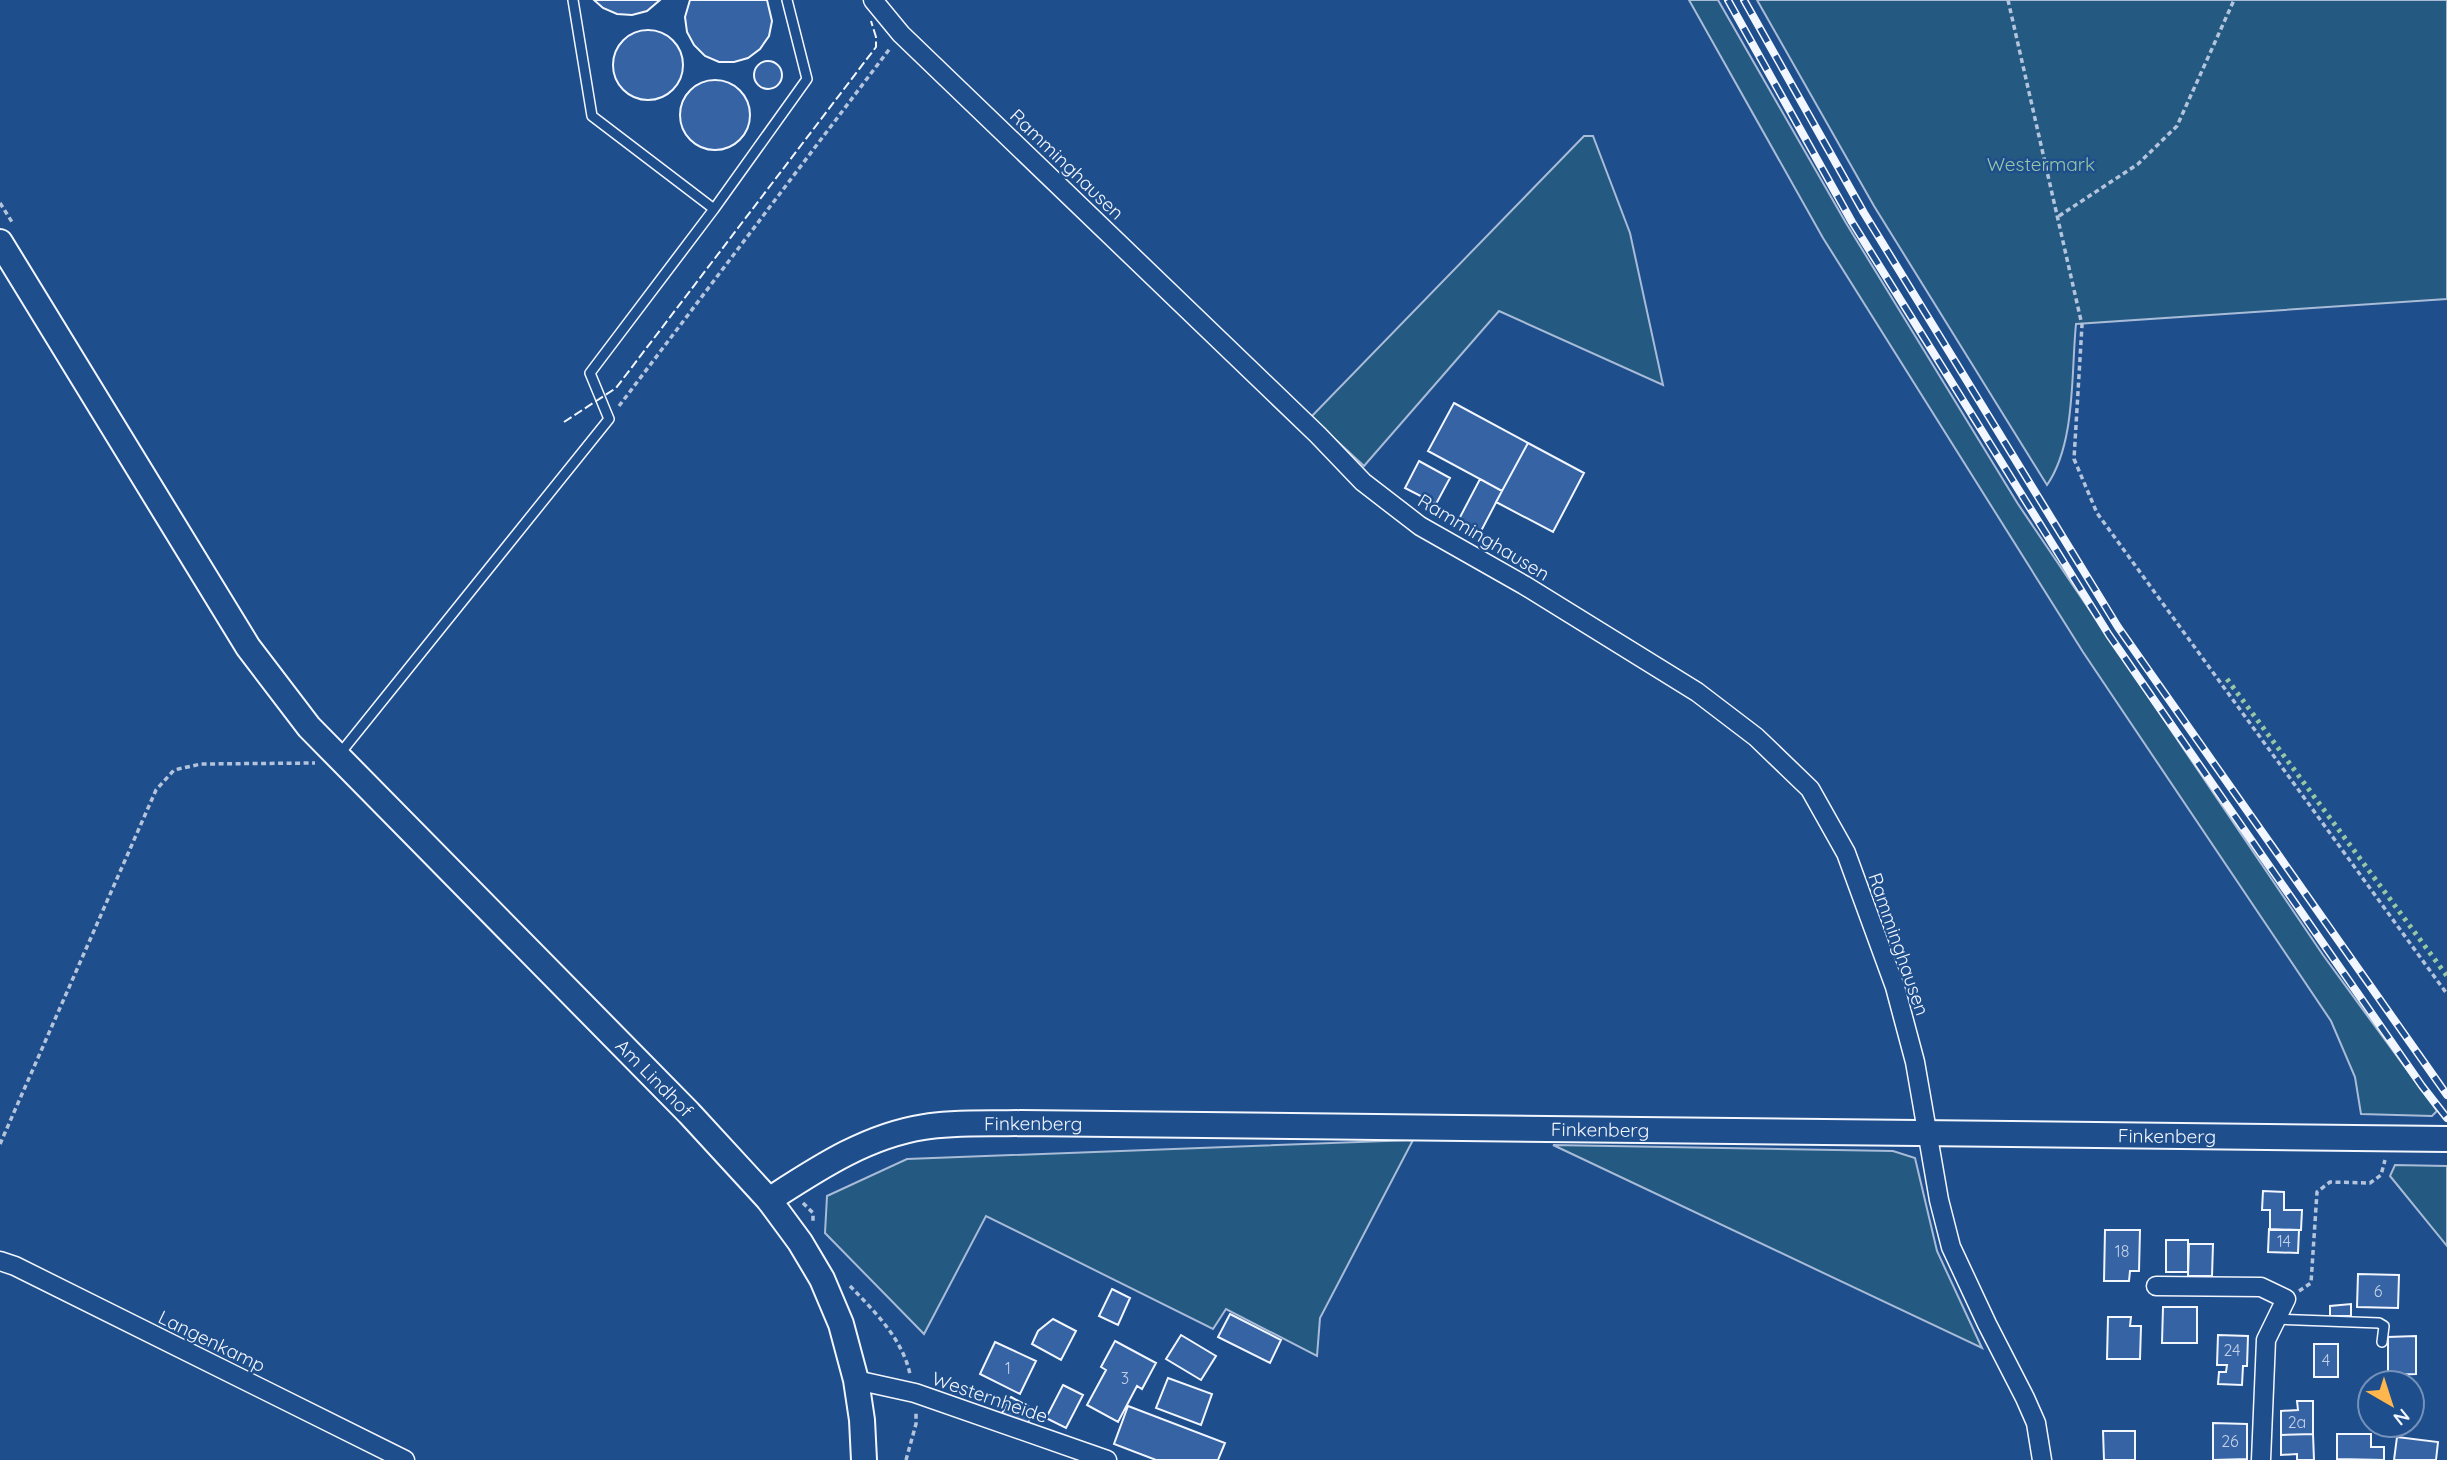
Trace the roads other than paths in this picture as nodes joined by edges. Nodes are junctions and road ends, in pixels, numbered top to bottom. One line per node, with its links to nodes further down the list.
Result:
1 (573, 0): 4 (lane)
2 (787, 0): 4 (lane)
3 (873, 0): 7 (street, Ramminghausen)
4 (714, 209): 6 (lane)
5 (0, 242): 6 (street, Am Lindhof)
6 (337, 757): 9 (street, Am Lindhof)
7 (1929, 1134): 8 (street, Finkenberg); 9 (street, Finkenberg); 18 (street, Ramminghausen)
8 (2447, 1139)
9 (778, 1194): 14 (street, Am Lindhof)
10 (0, 1261): 15 (street, Langenkamp)
11 (2156, 1286): 12 (street)
12 (2276, 1319): 13 (lane); 19 (street)
13 (2382, 1342)
14 (856, 1380): 16 (street, Am Lindhof); 17 (street, Westernheide)
15 (405, 1460)
16 (864, 1460)
17 (1107, 1460)
18 (2042, 1460)
19 (2261, 1460)

